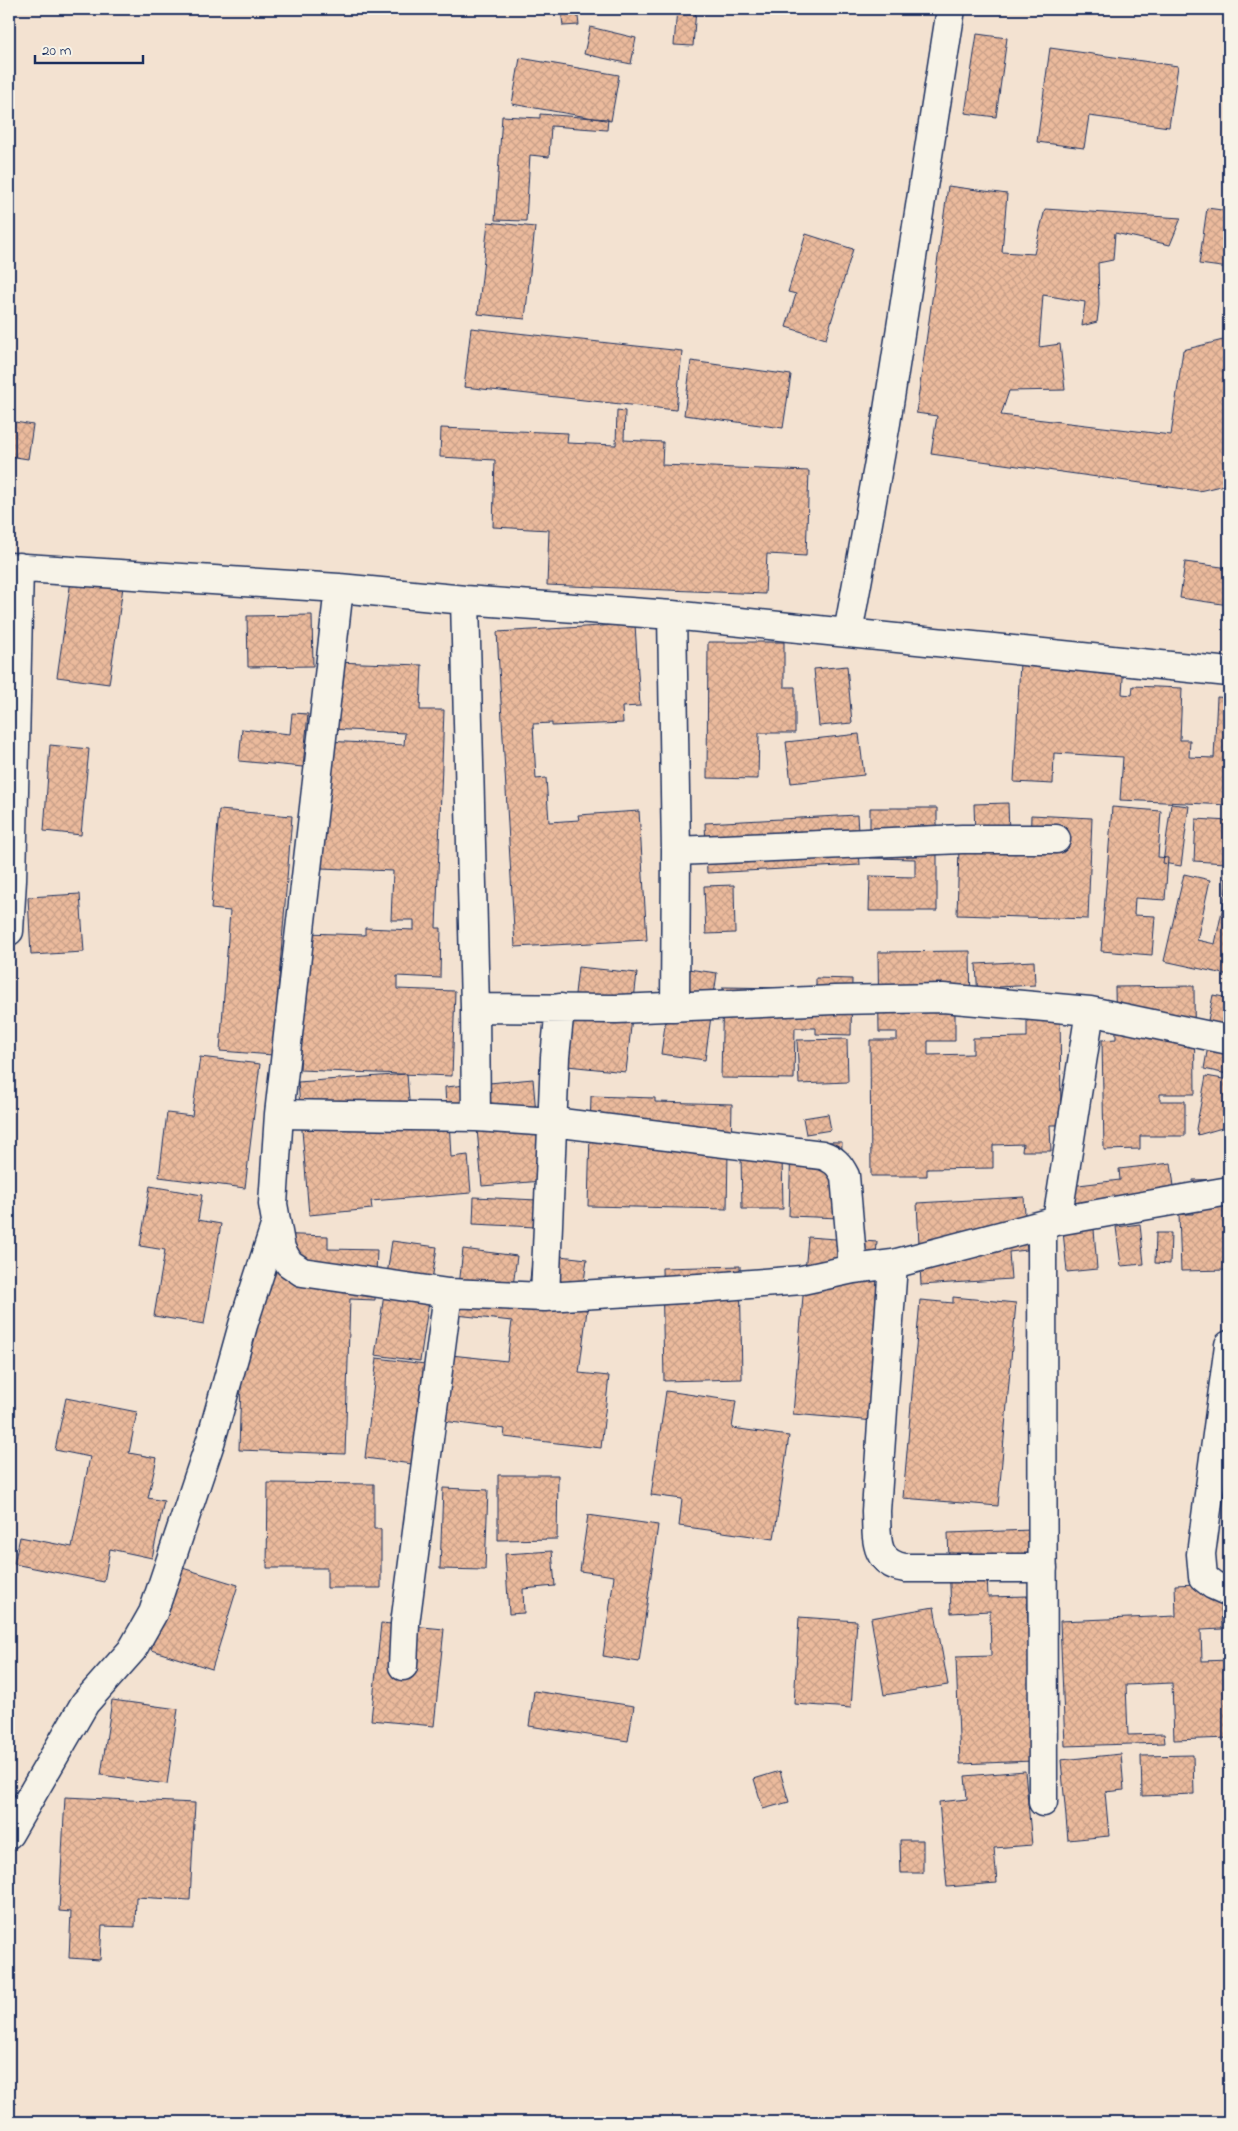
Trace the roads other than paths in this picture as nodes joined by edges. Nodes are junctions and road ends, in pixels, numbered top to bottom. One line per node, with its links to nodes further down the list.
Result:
1 (951, 9): 6 (street)
2 (14, 567): 3 (street); 10 (street)
3 (339, 588): 4 (street); 17 (street)
4 (465, 600): 5 (street); 13 (street)
5 (672, 615): 6 (street); 9 (street)
6 (848, 632): 7 (street)
7 (1229, 672)
8 (1056, 839): 9 (street)
9 (676, 851): 12 (street)
10 (10, 880): 11 (street)
11 (9, 931)
12 (675, 1007): 14 (street); 15 (street)
13 (475, 1008): 14 (street); 18 (street)
14 (560, 1008): 19 (street)
15 (1090, 1011): 16 (street); 21 (street)
16 (1229, 1040)
17 (279, 1114): 18 (street); 22 (street)
18 (476, 1117): 19 (street)
19 (553, 1122): 24 (street); 26 (street)
20 (1229, 1191): 21 (street)
21 (1050, 1223): 23 (street); 28 (street)
22 (275, 1226): 25 (street); 32 (street)
23 (893, 1264): 24 (street); 28 (street)
24 (853, 1269): 26 (street)
25 (448, 1292): 26 (street); 30 (street)
26 (545, 1297)
27 (1229, 1345): 29 (street)
28 (1042, 1568): 31 (street)
29 (1229, 1592)
30 (403, 1666)
31 (1043, 1802)
32 (9, 1834)

